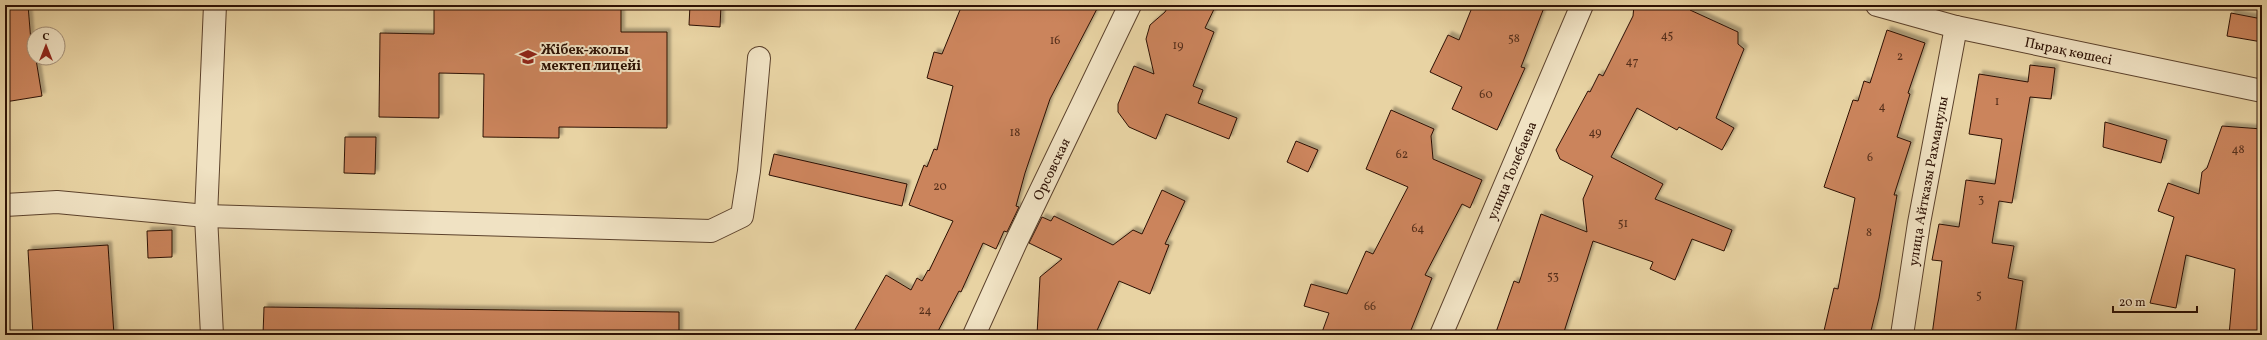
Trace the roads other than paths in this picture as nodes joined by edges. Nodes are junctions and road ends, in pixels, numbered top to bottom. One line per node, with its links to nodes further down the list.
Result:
1 (215, 5): 9 (street)
2 (1130, 5): 11 (street, Орсовская)
3 (1582, 5): 12 (street, улица Толебаева)
4 (1876, 5): 5 (street, Пырақ көшесі)
5 (1956, 27): 7 (street, Пырақ көшесі); 13 (street, улица Айтказы Рахманулы)
6 (759, 58): 9 (street)
7 (2262, 91)
8 (5, 204): 9 (street)
9 (206, 216): 10 (street)
10 (212, 335)
11 (974, 335)
12 (1441, 335)
13 (1902, 335)

